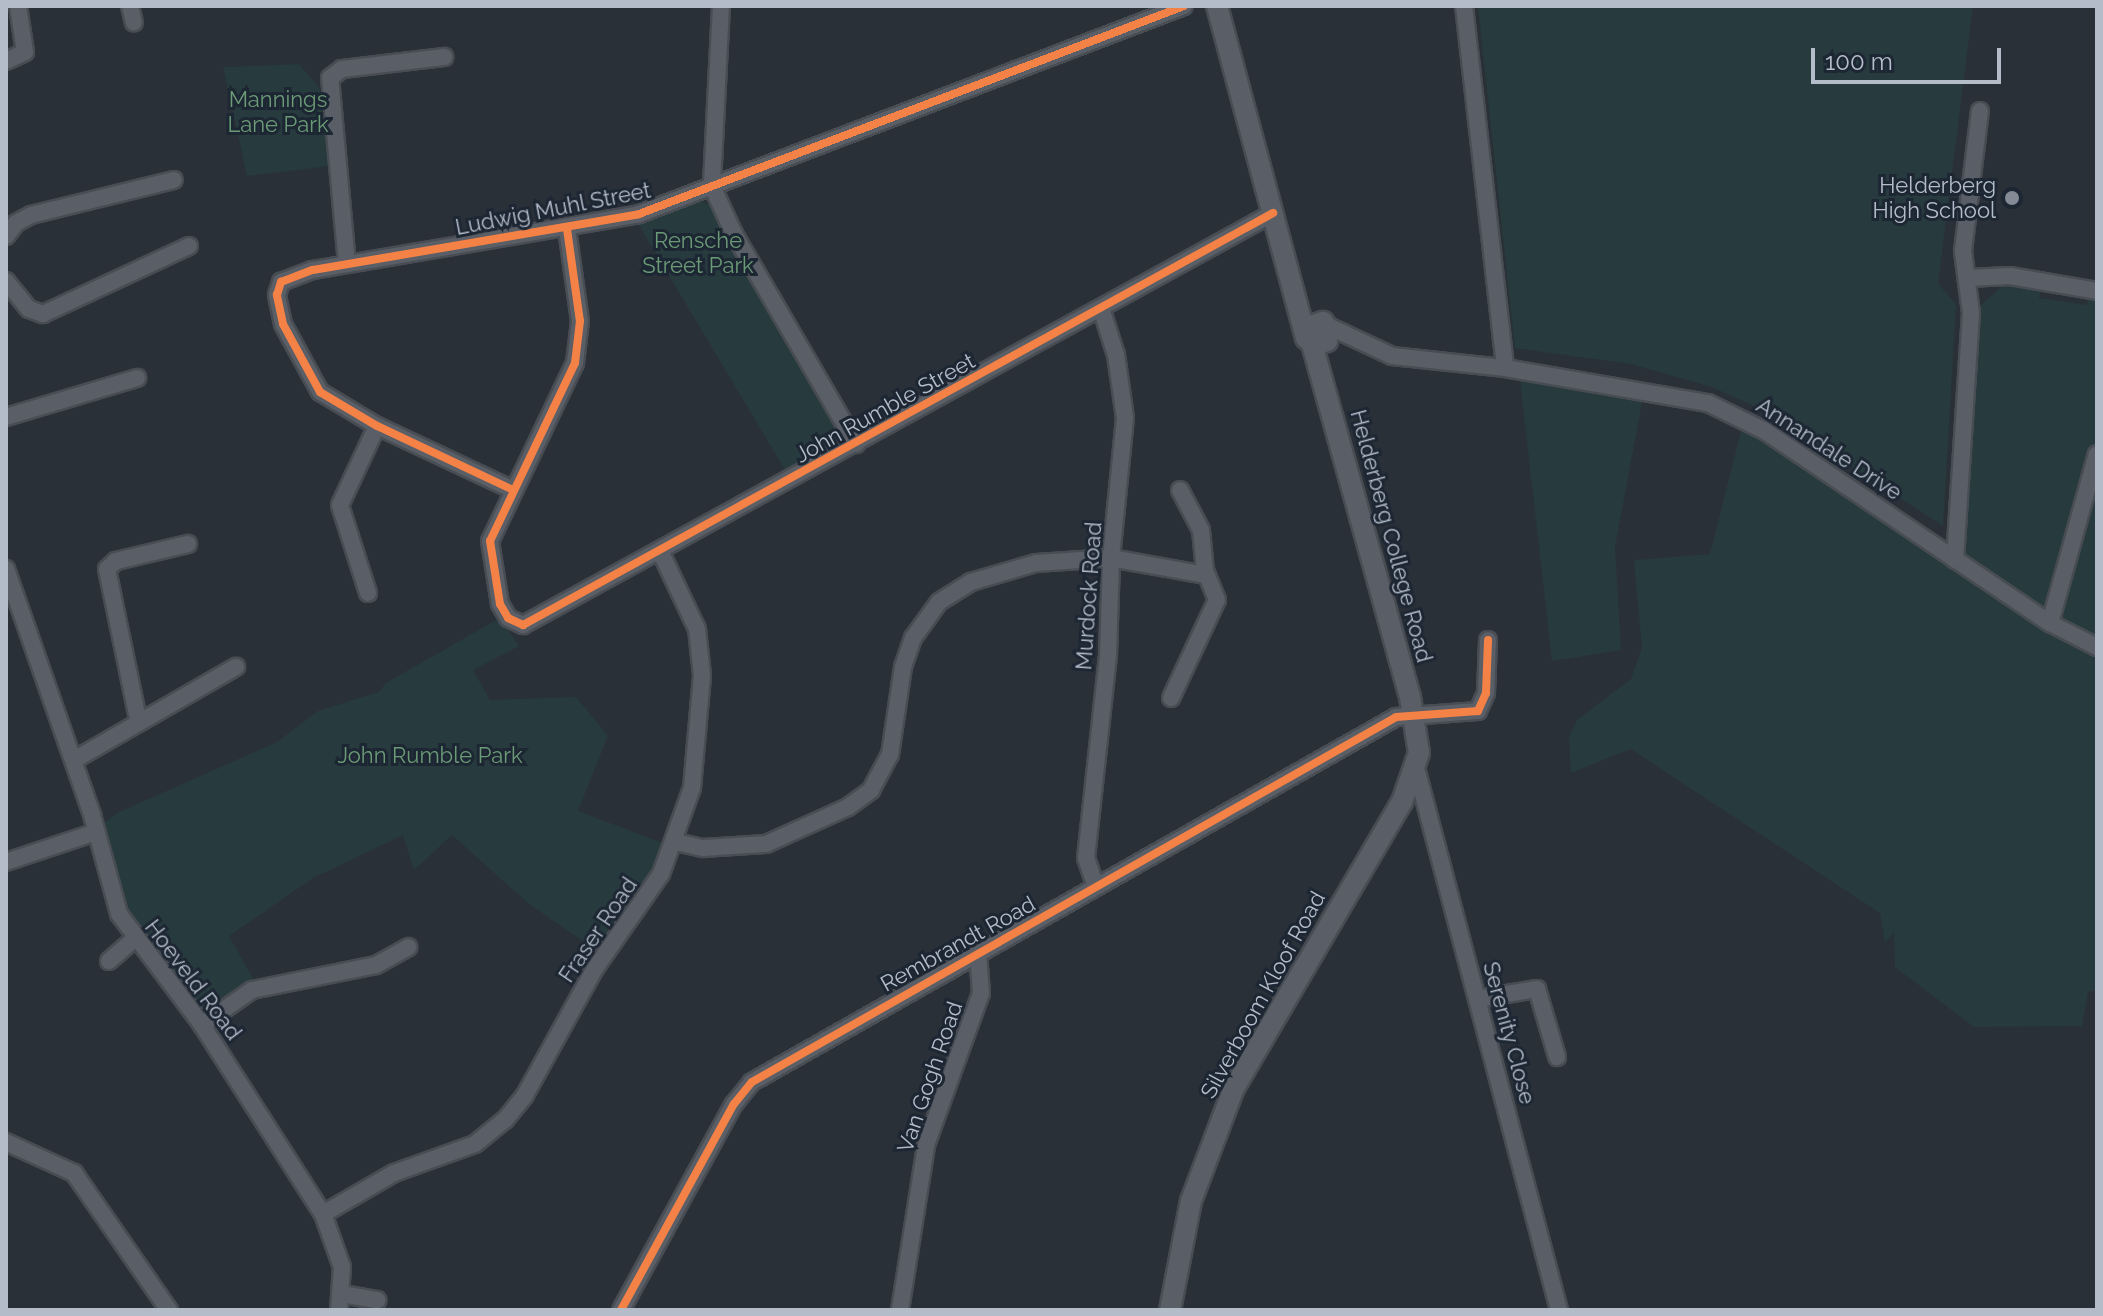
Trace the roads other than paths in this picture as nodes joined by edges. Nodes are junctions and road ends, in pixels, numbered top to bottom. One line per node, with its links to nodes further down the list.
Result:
1 (18, 6): 9 (street)
2 (130, 6): 7 (street)
3 (721, 6): 12 (street)
4 (1184, 6): 12 (street, Ludwig Muhl Street)
5 (1217, 6): 13 (street, Helderberg College Road)
6 (1464, 6): 25 (street)
7 (134, 23)
8 (444, 57): 17 (street)
9 (6, 61)
10 (1980, 111): 18 (street)
11 (174, 180): 15 (street)
12 (712, 186): 14 (street, Ludwig Muhl Street); 29 (street)
13 (1273, 213): 23 (street, John Rumble Street); 24 (street, Helderberg College Road)
14 (567, 229): 17 (street, Ludwig Muhl Street); 31 (street)
15 (6, 236)
16 (189, 246): 20 (street)
17 (347, 264): 28 (street, Ludwig Muhl Street)
18 (1967, 278): 19 (street); 22 (street)
19 (1994, 279): 21 (street); 22 (street)
20 (6, 281)
21 (2097, 291)
22 (1970, 300): 37 (street)
23 (1101, 308): 29 (street, John Rumble Street); 36 (street, Murdock Road)
24 (1319, 333): 25 (street, Annandale Drive); 47 (street, Helderberg College Road)
25 (1505, 368): 37 (street, Annandale Drive)
26 (137, 378): 27 (street)
27 (6, 417)
28 (377, 426): 31 (street, Ludwig Muhl Street); 41 (street)
29 (856, 444): 34 (street, John Rumble Street)
30 (2097, 454): 42 (street)
31 (511, 489): 34 (street, John Rumble Street)
32 (1180, 490): 35 (street)
33 (188, 544): 48 (street)
34 (661, 553): 52 (street, Fraser Road)
35 (1203, 556): 39 (street); 40 (street)
36 (1111, 558): 39 (street); 52 (street); 54 (street, Murdock Road)
37 (1955, 560): 42 (street, Annandale Drive)
38 (6, 569): 49 (street, Hoeveld Road)
39 (1174, 570): 40 (street)
40 (1206, 575): 46 (street)
41 (368, 593)
42 (2050, 623): 44 (street, Annandale Drive)
43 (1488, 640): 47 (street, Rembrandt Road)
44 (2097, 647)
45 (236, 667): 48 (street)
46 (1171, 698)
47 (1414, 716): 50 (street, Silverboom Kloof Road); 54 (street, Rembrandt Road)
48 (138, 719): 49 (street)
49 (74, 760): 51 (street, Hoeveld Road)
50 (1416, 768): 59 (street, Serenity Close); 69 (street, Silverboom Kloof Road)
51 (96, 832): 53 (street); 55 (street, Hoeveld Road)
52 (676, 842): 63 (street, Fraser Road)
53 (6, 862)
54 (1096, 887): 57 (street, Rembrandt Road)
55 (133, 940): 58 (street); 60 (street, Hoeveld Road)
56 (408, 947): 60 (street)
57 (978, 953): 67 (street, Rembrandt Road); 68 (street, Van Gogh Road)
58 (109, 961)
59 (1477, 999): 61 (street); 70 (street, Serenity Close)
60 (202, 1025): 63 (street, Hoeveld Road)
61 (1557, 1057)
62 (6, 1142): 66 (street)
63 (323, 1214): 65 (street, Hoeveld Road)
64 (377, 1300): 65 (street)
65 (341, 1302)
66 (169, 1310)
67 (621, 1310)
68 (900, 1310)
69 (1170, 1310)
70 (1559, 1310)

